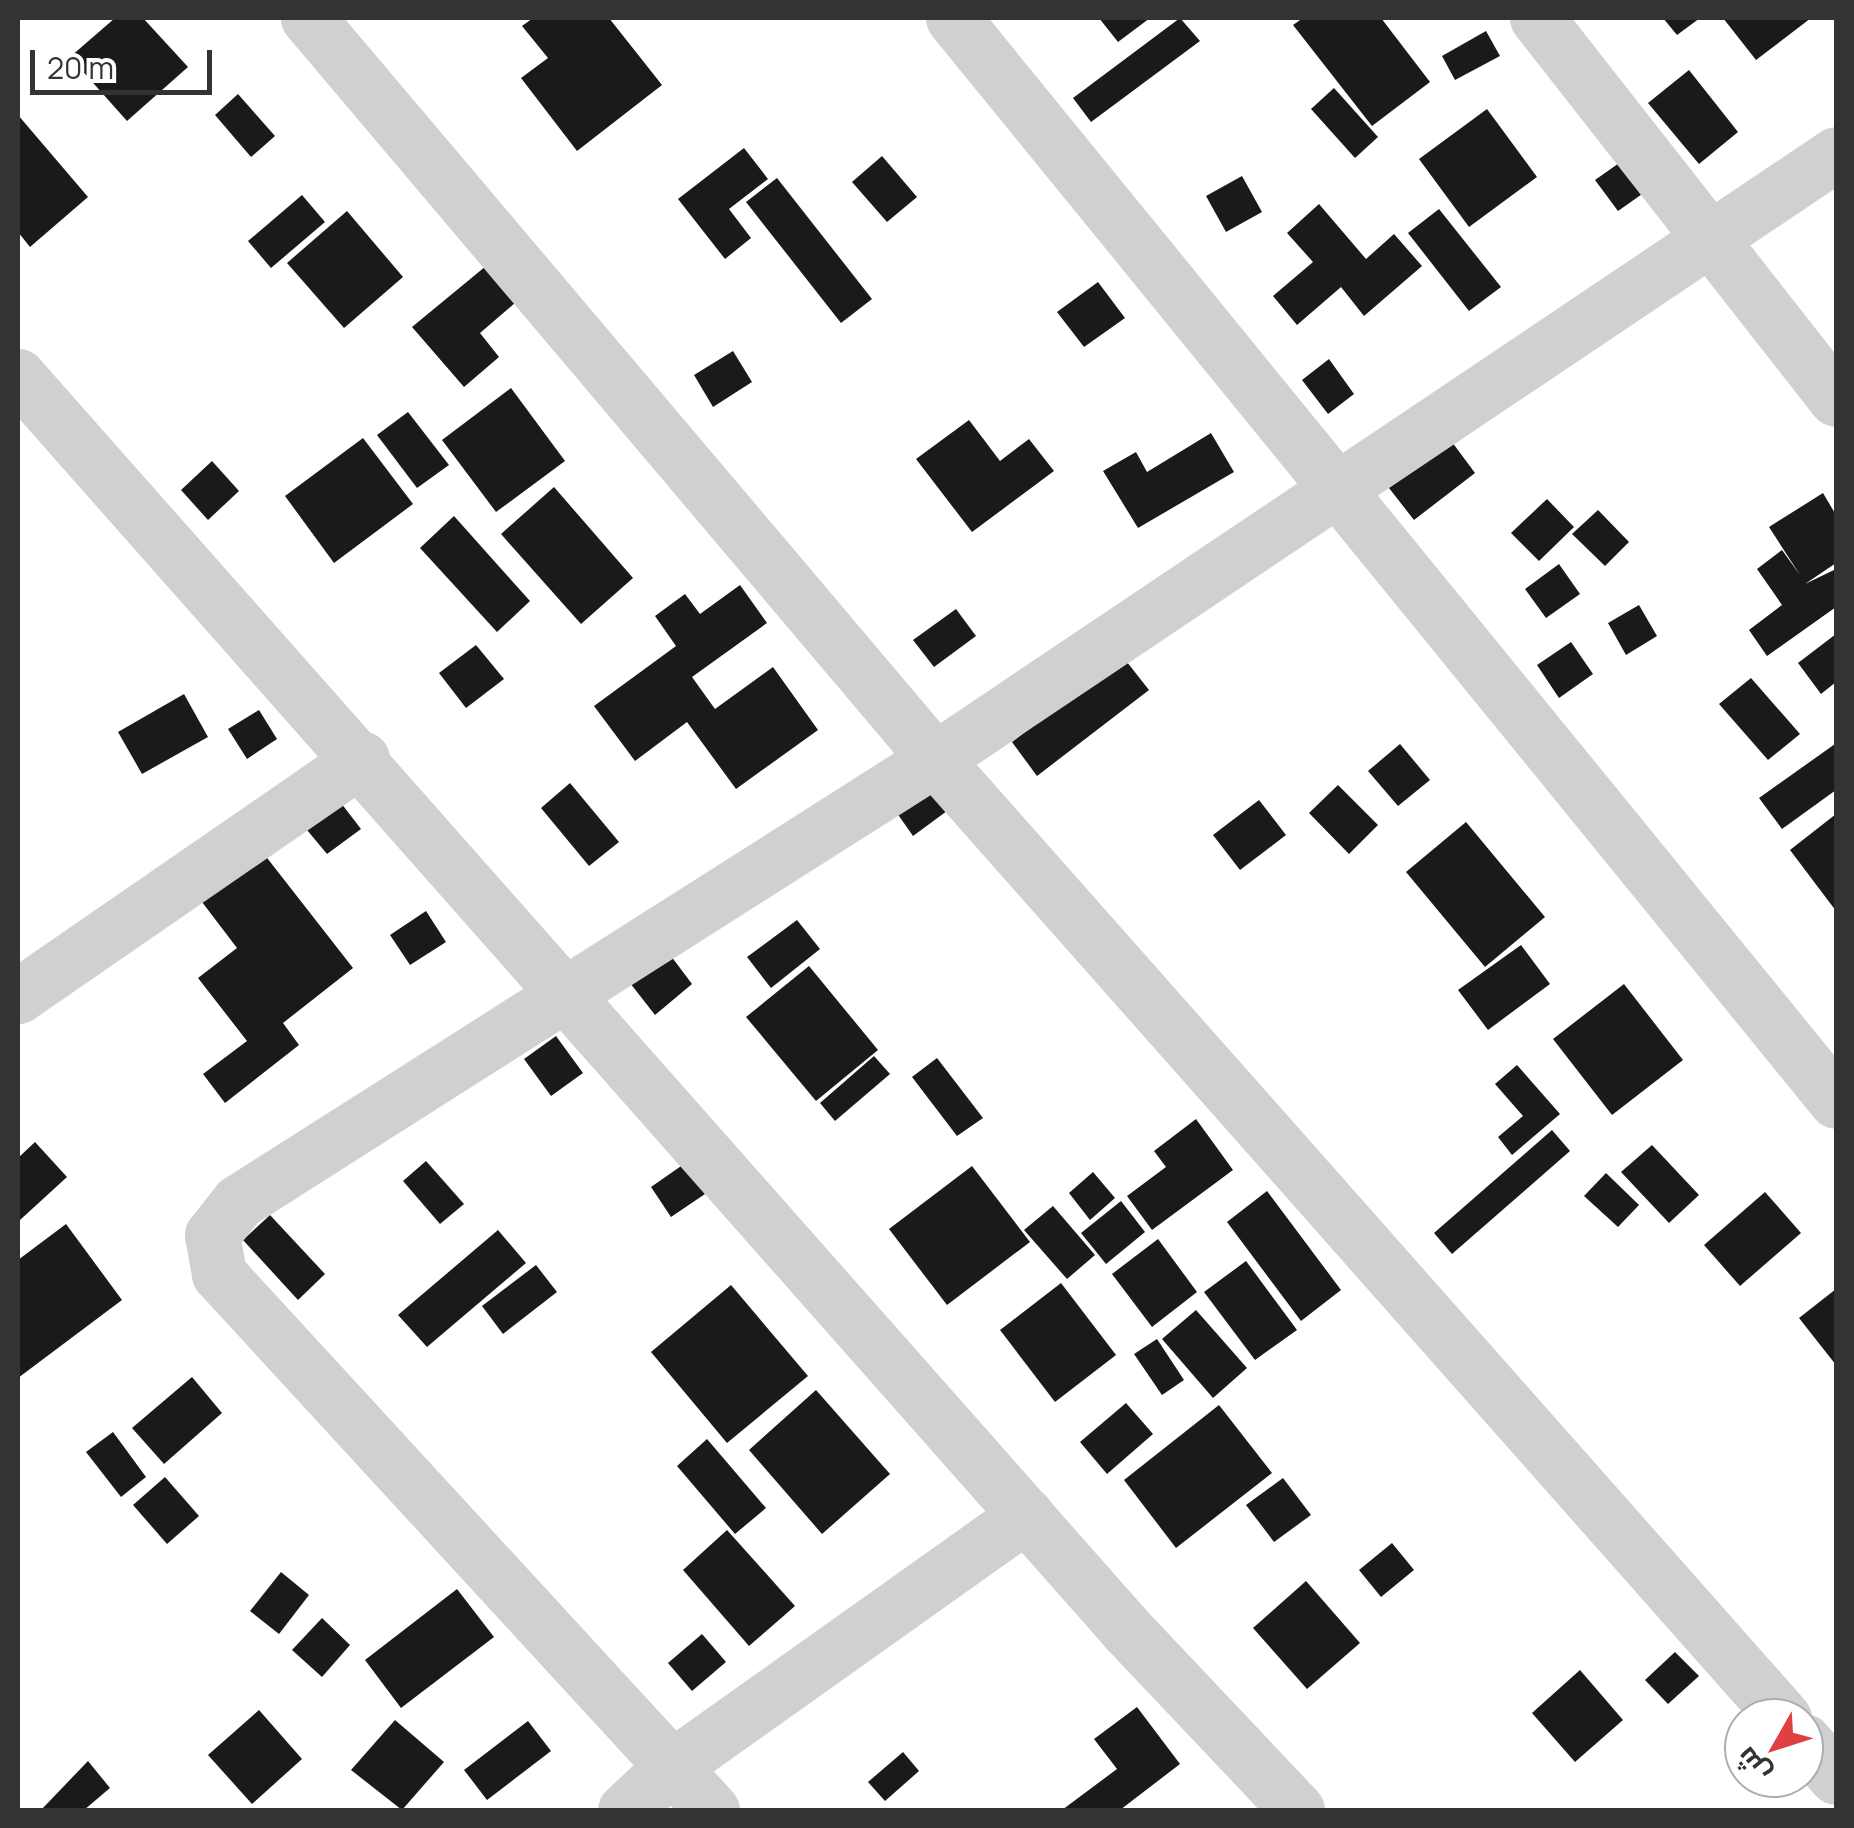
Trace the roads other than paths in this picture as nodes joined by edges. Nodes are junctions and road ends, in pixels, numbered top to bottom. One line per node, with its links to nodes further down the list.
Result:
1 (308, 18): 10 (street)
2 (954, 18): 8 (street)
3 (1536, 18): 5 (street)
4 (1836, 154): 5 (street)
5 (1714, 237): 7 (street); 8 (street)
6 (22, 389): 9 (street)
7 (1836, 399)
8 (1338, 489): 10 (street); 13 (street)
9 (362, 759): 11 (street); 12 (street)
10 (935, 759): 11 (street); 15 (street)
11 (567, 990): 14 (street); 16 (street)
12 (18, 996)
13 (1836, 1100)
14 (1026, 1515): 16 (street); 19 (street)
15 (1766, 1698)
16 (670, 1768): 17 (street); 18 (street)
17 (626, 1810)
18 (712, 1810)
19 (1297, 1810)

